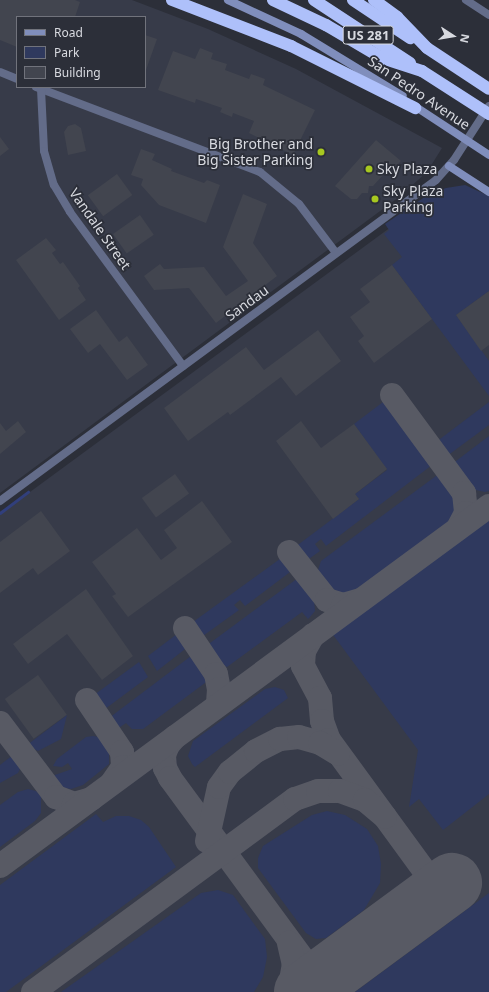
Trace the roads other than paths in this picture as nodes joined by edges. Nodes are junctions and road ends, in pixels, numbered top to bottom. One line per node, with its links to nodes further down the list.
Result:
1 (172, 0): 16 (highway)
2 (228, 0): 16 (main road, San Pedro Avenue)
3 (273, 0): 10 (highway)
4 (314, 0): 10 (highway, US 281)
5 (353, 0): 9 (highway, US 281)
6 (374, 0): 9 (highway)
7 (466, 0): 8 (street)
8 (489, 15)
9 (426, 48): 14 (highway, US 281)
10 (422, 71): 17 (highway, US 281)
11 (0, 72): 12 (street)
12 (16, 79)
13 (39, 88): 21 (street); 22 (street, Vandale Street)
14 (489, 89)
15 (489, 106): 19 (street, Sandau)
16 (415, 108): 18 (main road, San Pedro Avenue)
17 (489, 114)
18 (489, 155)
19 (449, 166): 20 (main road); 21 (street, Sandau)
20 (489, 192)
21 (336, 253): 22 (street, Sandau)
22 (183, 366): 23 (street, Sandau)
23 (0, 501)

